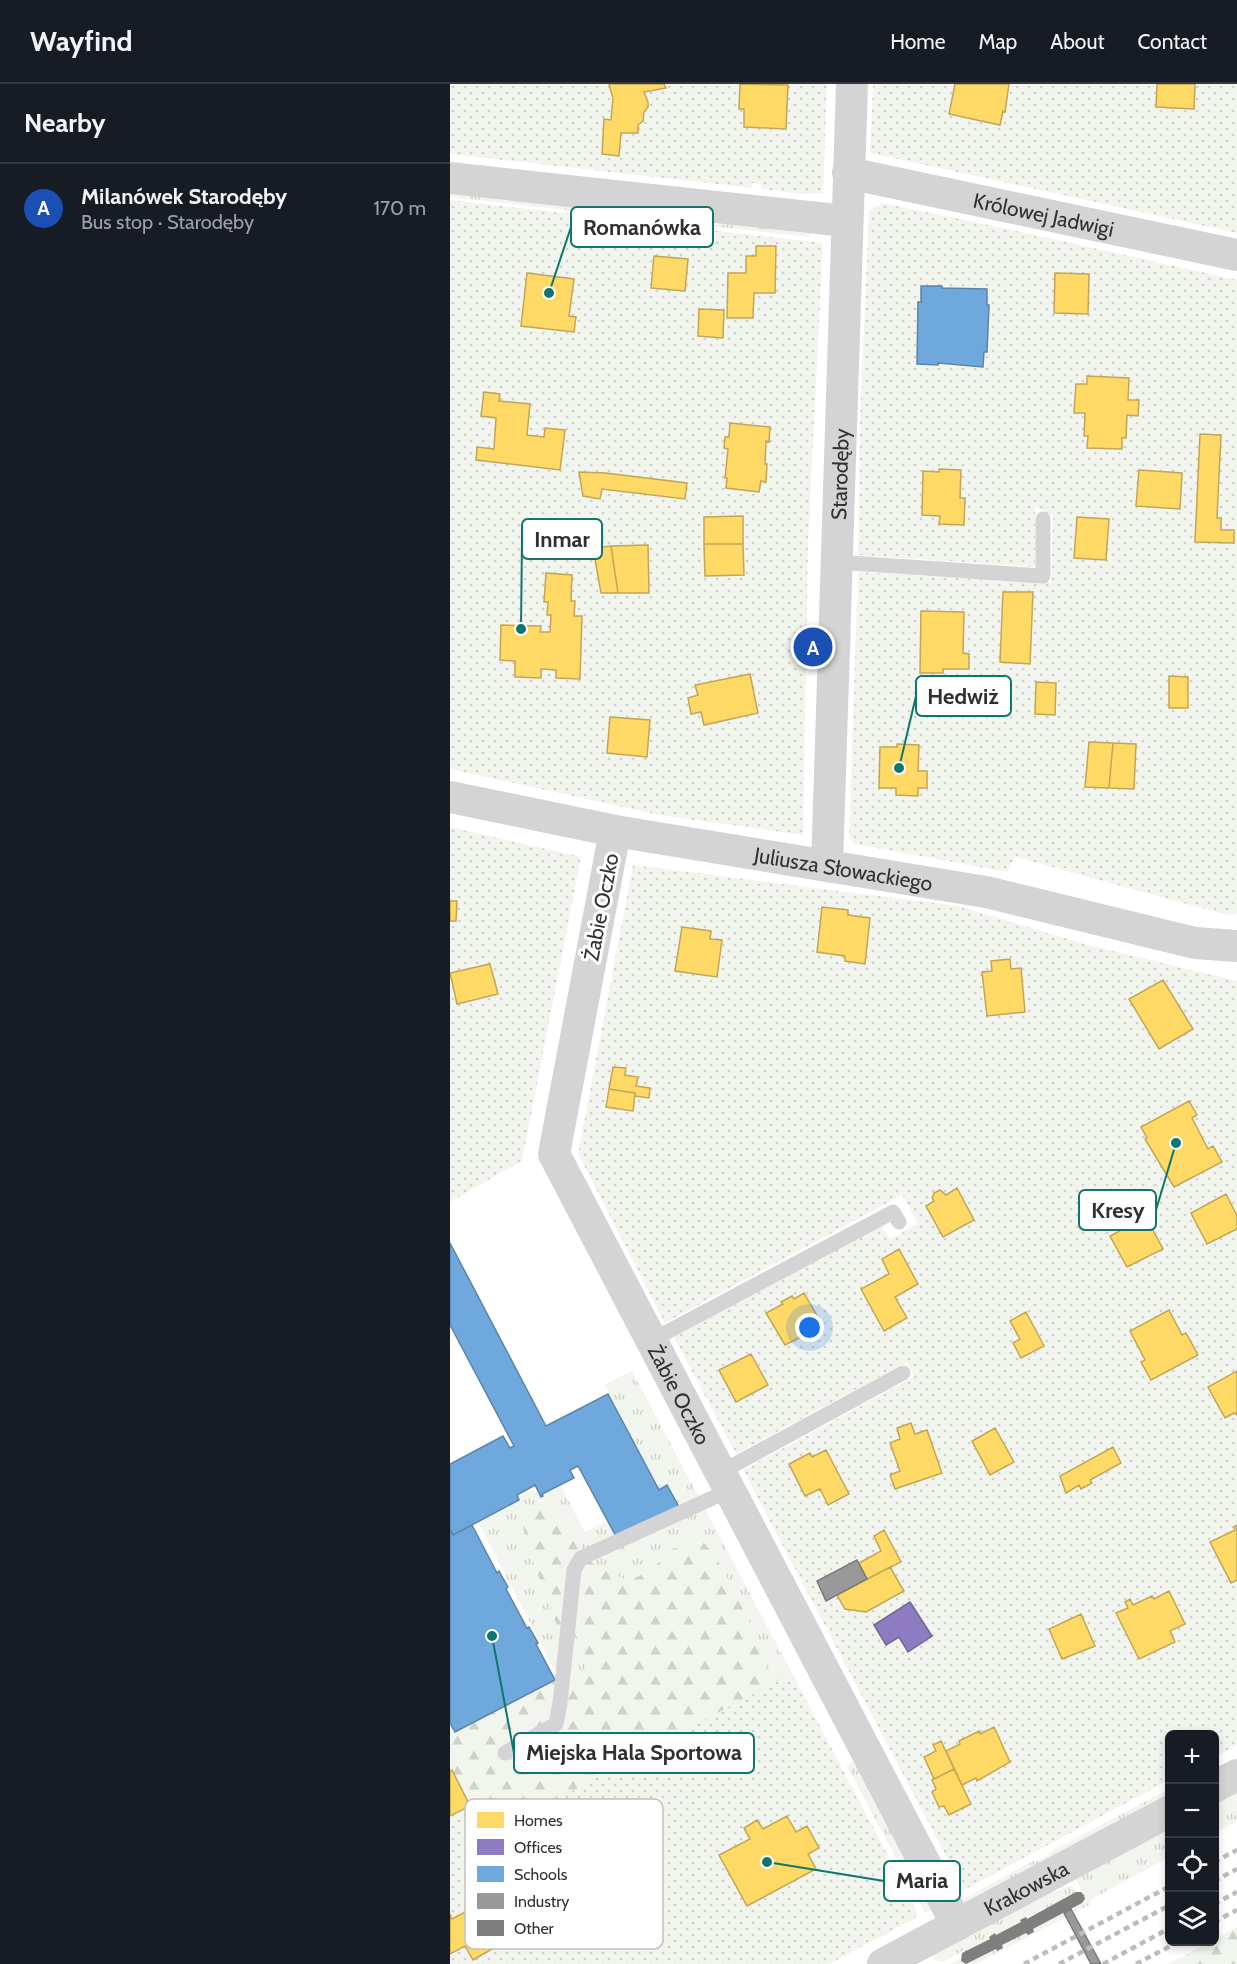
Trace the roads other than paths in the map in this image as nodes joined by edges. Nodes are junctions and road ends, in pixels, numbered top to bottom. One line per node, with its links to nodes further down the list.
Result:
1 (852, 84): 2 (street, Starodęby)
2 (848, 173): 4 (street, Starodęby); 5 (street, Królowej Jadwigi)
3 (450, 178): 4 (street)
4 (846, 221): 7 (street, Starodęby)
5 (1237, 255)
6 (1043, 519): 7 (lane)
7 (835, 562): 10 (street, Starodęby)
8 (450, 797): 9 (street, Juliusza Słowackiego)
9 (615, 831): 10 (street, Juliusza Słowackiego); 13 (street, Żabie Oczko)
10 (827, 866): 11 (street, Juliusza Słowackiego)
11 (1237, 946)
12 (899, 1222): 13 (lane)
13 (652, 1340): 15 (street, Żabie Oczko)
14 (903, 1373): 15 (lane)
15 (726, 1481): 16 (lane); 20 (street, Żabie Oczko)
16 (505, 1753)
17 (1237, 1775): 18 (street)
18 (1219, 1785)
19 (1165, 1814): 20 (street, Krakowska)
20 (957, 1925): 21 (street, Krakowska)
21 (883, 1964)

